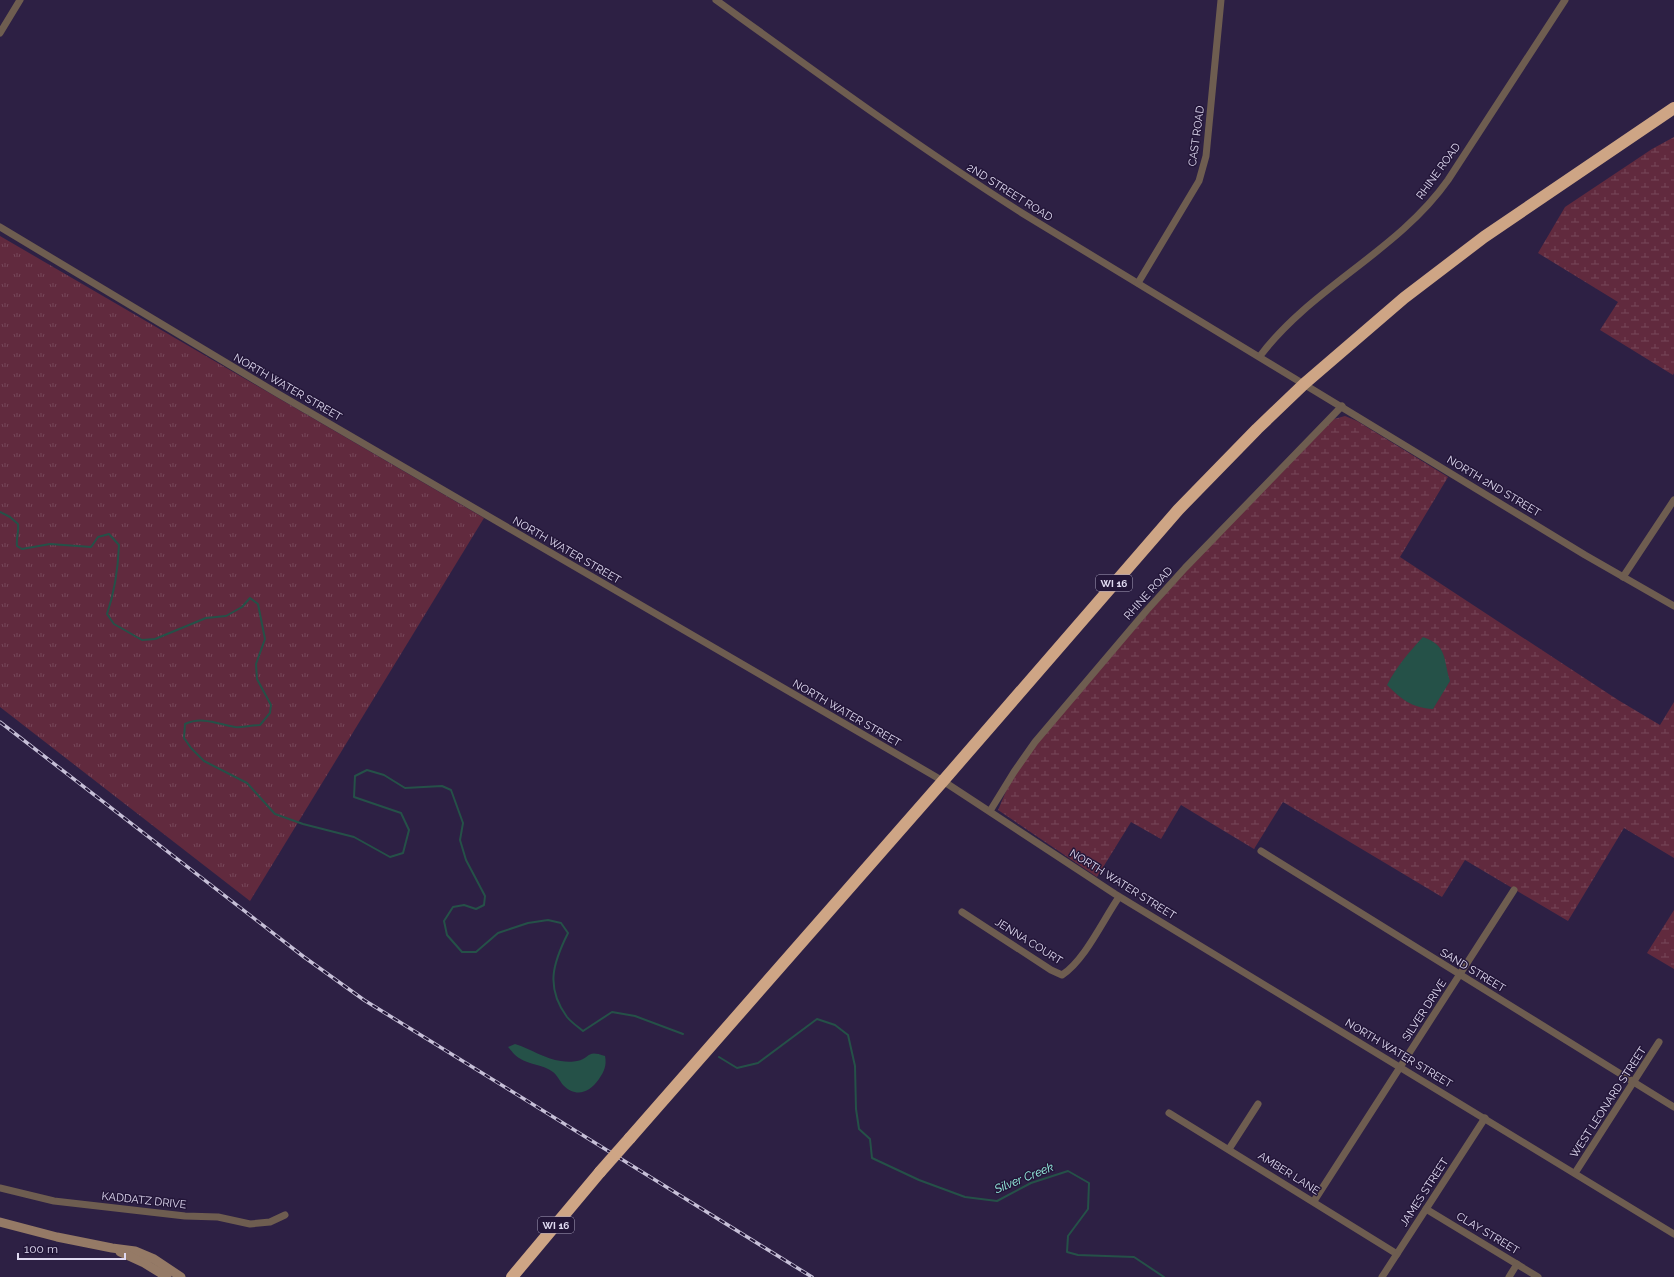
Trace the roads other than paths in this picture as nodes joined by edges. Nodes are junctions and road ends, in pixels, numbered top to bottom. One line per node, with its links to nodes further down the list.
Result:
1 (20, 0): 5 (street)
2 (716, 0): 8 (street, 2ND STREET ROAD)
3 (1221, 0): 8 (street, CAST ROAD)
4 (1565, 0): 9 (street, RHINE ROAD)
5 (0, 33)
6 (1674, 108): 10 (highway, WI 16)
7 (0, 227): 15 (street, NORTH WATER STREET)
8 (1138, 283): 9 (street, 2ND STREET ROAD)
9 (1260, 356): 10 (street, 2ND STREET ROAD)
10 (1304, 384): 11 (street, NORTH 2ND STREET); 15 (highway, WI 16)
11 (1342, 406): 13 (street, NORTH 2ND STREET); 16 (street, RHINE ROAD)
12 (1674, 500): 13 (street)
13 (1623, 577): 14 (street, NORTH 2ND STREET)
14 (1674, 606)
15 (943, 781): 16 (street, NORTH WATER STREET); 42 (highway, WI 16, bridge)
16 (990, 811): 19 (street, NORTH WATER STREET)
17 (1261, 851): 21 (street, SAND STREET)
18 (1514, 890): 21 (street, SILVER DRIVE)
19 (1119, 897): 20 (street, JENNA COURT); 23 (street, NORTH WATER STREET)
20 (962, 912)
21 (1459, 975): 23 (street, SILVER DRIVE); 24 (street, SAND STREET)
22 (1659, 1042): 24 (street, WEST LEONARD STREET)
23 (1400, 1067): 28 (street, NORTH WATER STREET); 32 (street, SILVER DRIVE)
24 (1633, 1082): 26 (street, SAND STREET); 30 (street, WEST LEONARD STREET)
25 (1258, 1104): 29 (street)
26 (1674, 1107)
27 (1169, 1113): 29 (street, AMBER LANE)
28 (1485, 1118): 30 (street, NORTH WATER STREET); 33 (street, JAMES STREET)
29 (1229, 1149): 32 (street, AMBER LANE)
30 (1575, 1173): 36 (street, NORTH WATER STREET)
31 (0, 1188): 34 (street, KADDATZ DRIVE)
32 (1314, 1201): 38 (street, AMBER LANE)
33 (1426, 1209): 38 (street, JAMES STREET); 39 (street, CLAY STREET)
34 (285, 1215)
35 (0, 1222): 37 (street)
36 (1674, 1234)
37 (112, 1248): 40 (street); 41 (street)
38 (1397, 1254): 43 (street, JAMES STREET)
39 (1517, 1264): 44 (street); 45 (street, CLAY STREET)
40 (167, 1277)
41 (181, 1277)
42 (512, 1277)
43 (1382, 1277)
44 (1509, 1277)
45 (1538, 1277)

